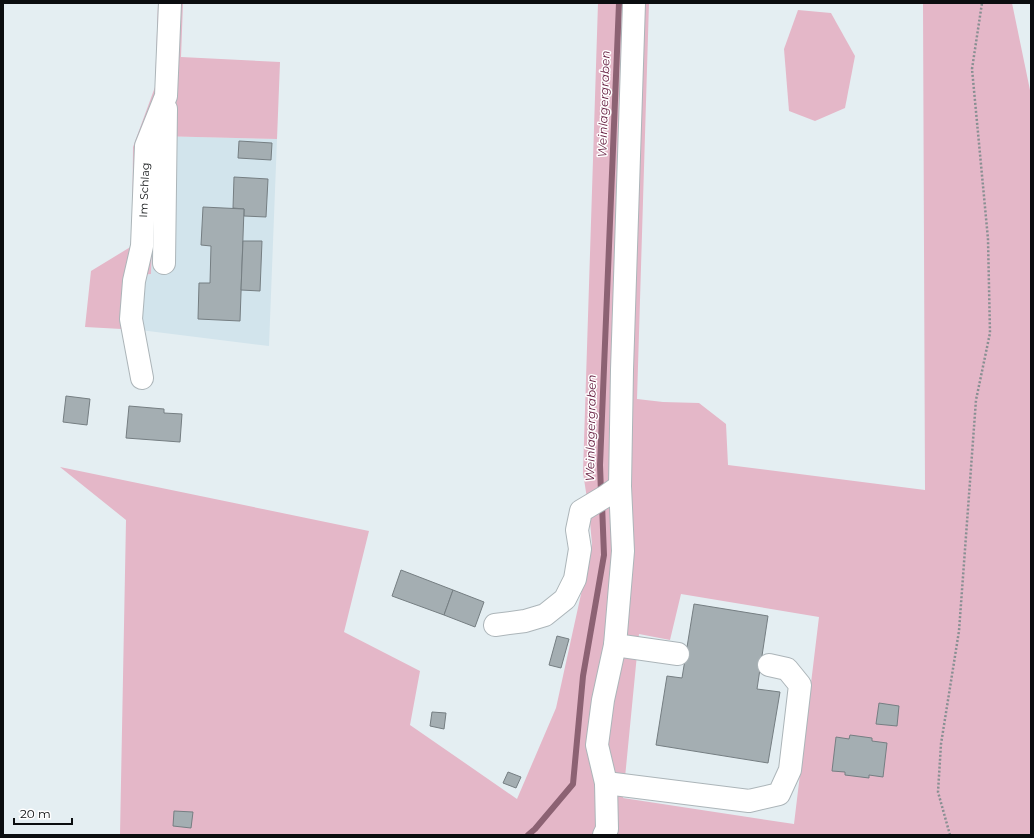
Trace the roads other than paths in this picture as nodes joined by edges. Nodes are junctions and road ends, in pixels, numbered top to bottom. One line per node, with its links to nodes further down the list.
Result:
1 (170, 3): 3 (street, Im Schlag)
2 (634, 3): 6 (street)
3 (166, 96): 4 (street); 5 (street, Im Schlag)
4 (164, 263)
5 (142, 378)
6 (608, 495): 7 (street); 8 (street)
7 (495, 625)
8 (615, 645): 9 (street); 11 (street)
9 (678, 654)
10 (768, 665): 11 (street)
11 (606, 783): 12 (street)
12 (604, 835)

